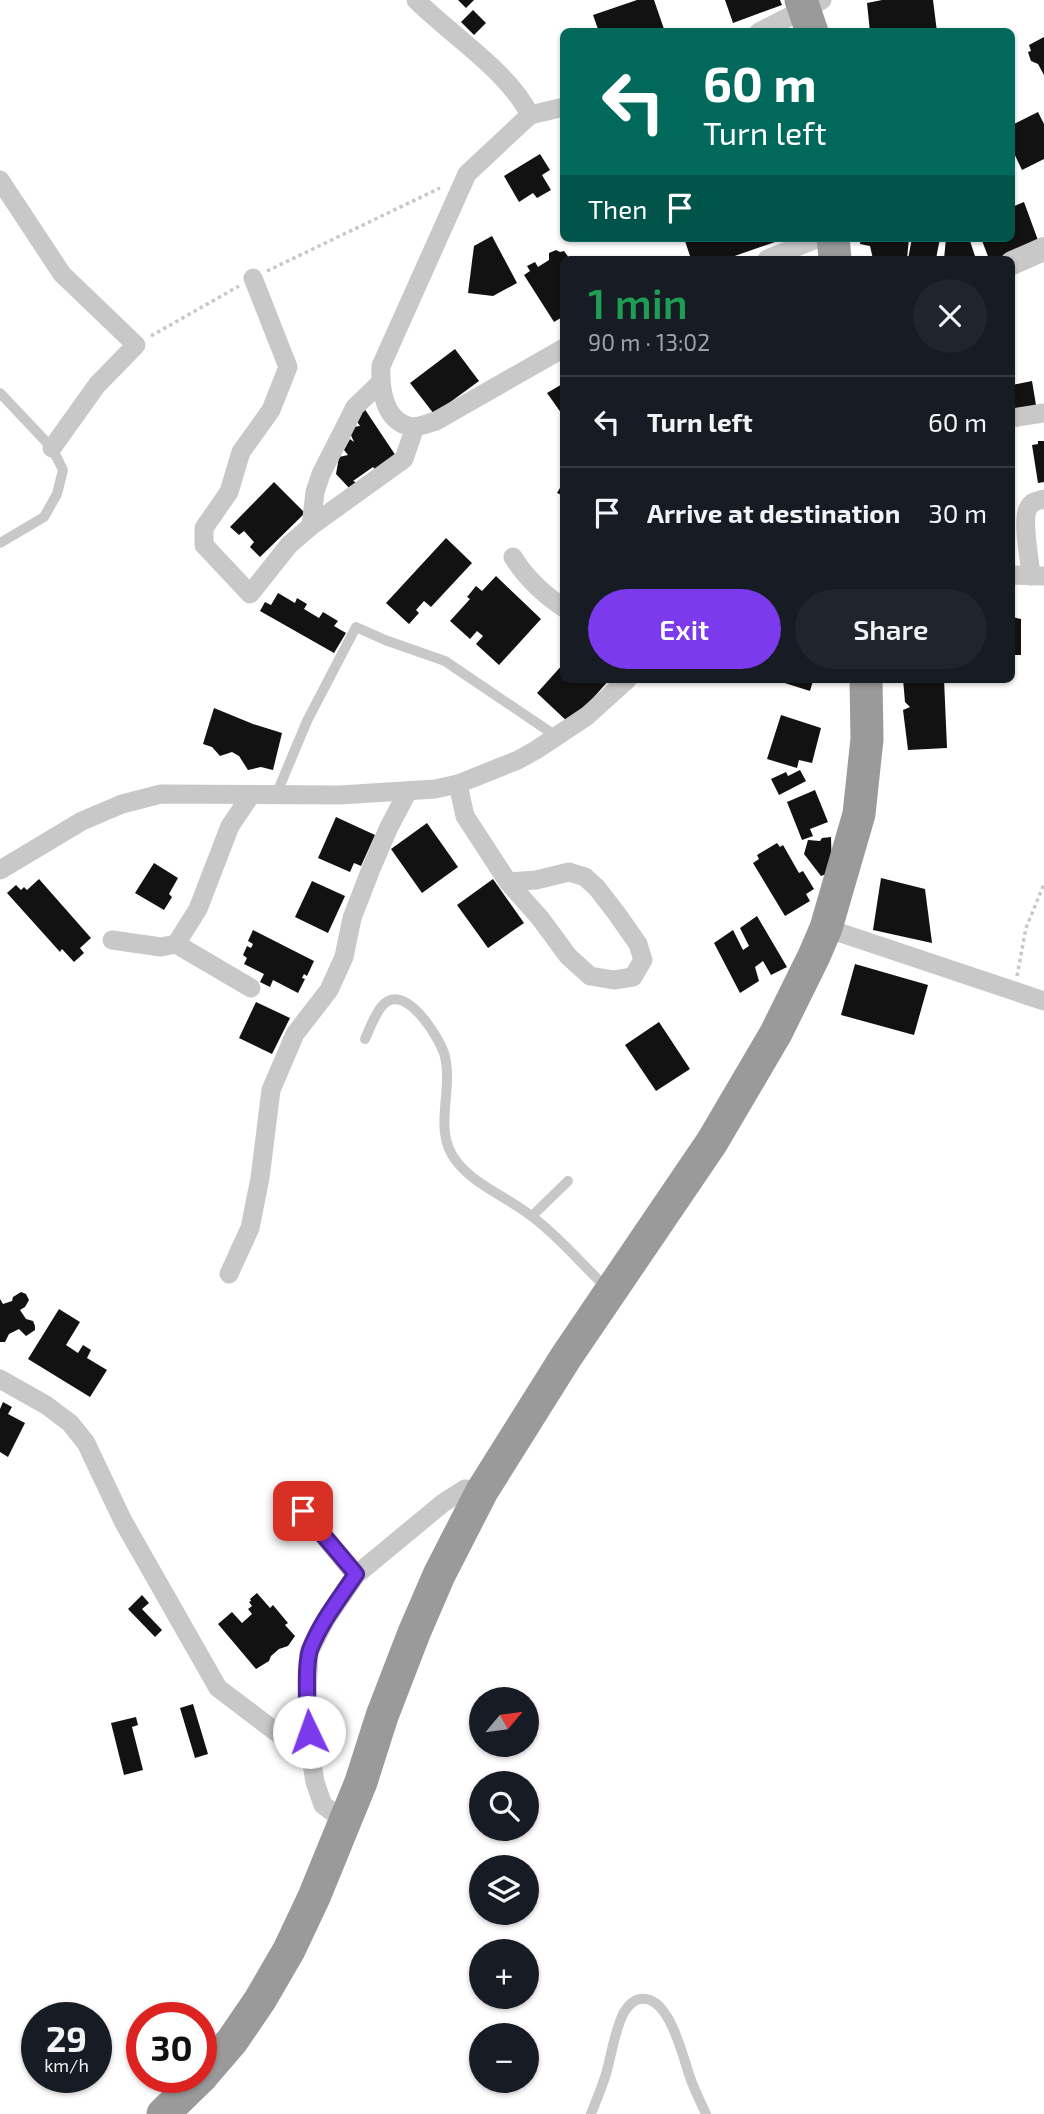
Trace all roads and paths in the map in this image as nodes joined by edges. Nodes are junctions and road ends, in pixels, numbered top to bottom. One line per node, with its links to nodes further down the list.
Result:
1 (416, 0): 5 (street)
2 (810, 10): 3 (street)
3 (768, 28)
4 (560, 108): 5 (street)
5 (530, 115): 6 (street)
6 (467, 174): 12 (path); 15 (street)
7 (0, 180): 13 (street)
8 (809, 242): 10 (street)
9 (1044, 249): 11 (street)
10 (774, 256)
11 (1015, 262)
12 (253, 278): 13 (path); 22 (street)
13 (136, 345): 20 (street)
14 (560, 350): 19 (street)
15 (380, 383): 19 (street); 22 (street)
16 (0, 393): 20 (lane)
17 (1044, 412): 18 (street)
18 (1015, 417)
19 (415, 427): 22 (street)
20 (52, 448): 23 (lane)
21 (1044, 499): 25 (street)
22 (311, 526)
23 (0, 543)
24 (513, 557): 26 (street)
25 (1029, 576)
26 (560, 605)
27 (624, 683): 29 (street)
28 (866, 683): 37 (highway)
29 (556, 736): 30 (street); 33 (lane)
30 (458, 784): 31 (street); 35 (street)
31 (408, 791): 33 (street); 46 (street)
32 (251, 795): 33 (street); 34 (street); 39 (street)
33 (276, 795)
34 (0, 870)
35 (508, 881): 35 (street)
36 (1044, 884): 41 (path)
37 (826, 928): 41 (street); 47 (highway)
38 (112, 940): 39 (street)
39 (176, 944): 40 (street)
40 (251, 988)
41 (1014, 990): 42 (street)
42 (1044, 1001)
43 (365, 1039): 45 (lane)
44 (568, 1181): 45 (lane)
45 (532, 1216): 47 (lane)
46 (229, 1275)
47 (610, 1291): 49 (highway)
48 (0, 1379): 52 (street)
49 (482, 1491): 51 (street); 53 (highway)
50 (290, 1495): 51 (street)
51 (356, 1574): 52 (street)
52 (310, 1751): 53 (street)
53 (345, 1821): 54 (highway)
54 (217, 2058)
55 (185, 2093): 56 (highway)
56 (163, 2114)
57 (591, 2114): 58 (lane)
58 (706, 2114)

